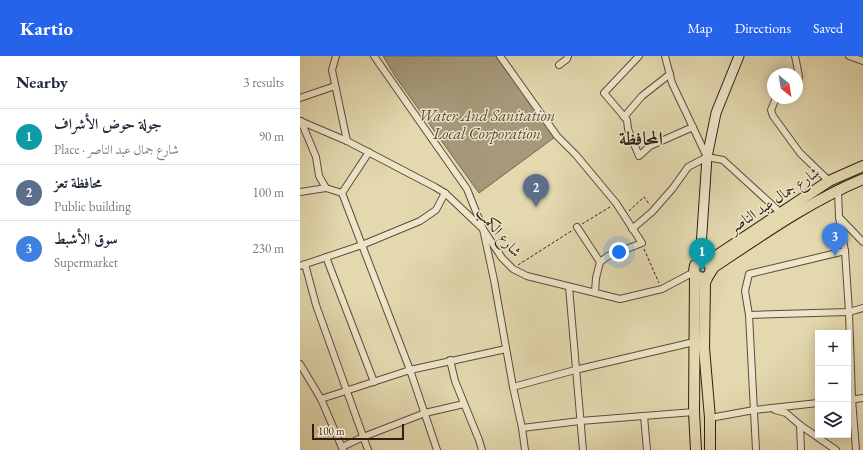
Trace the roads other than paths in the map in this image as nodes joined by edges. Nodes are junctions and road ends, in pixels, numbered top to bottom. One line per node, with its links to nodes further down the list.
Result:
1 (336, 56): 14 (street)
2 (374, 56): 35 (street)
3 (500, 56): 36 (street)
4 (568, 56): 11 (street)
5 (639, 56): 17 (street)
6 (665, 56): 13 (street)
7 (739, 56): 22 (main road)
8 (794, 56): 12 (street)
9 (848, 56): 10 (street)
10 (863, 61)
11 (559, 65)
12 (797, 68)
13 (670, 74): 17 (street); 19 (street)
14 (335, 86): 15 (street); 20 (street)
15 (300, 98)
16 (774, 104): 26 (street)
17 (624, 117): 19 (street)
18 (300, 121): 20 (street, شارع الكمب); 27 (street)
19 (693, 127): 22 (street)
20 (347, 141): 21 (street, شارع الكمب)
21 (369, 152): 30 (street, شارع الكمب); 31 (street)
22 (707, 157): 32 (street); 36 (street); 42 (main road)
23 (863, 166): 24 (main road, شارع جمال عبد الناصر)
24 (852, 170): 25 (street); 26 (main road, شارع جمال عبد الناصر)
25 (863, 180): 28 (main road, شارع جمال عبد الناصر)
26 (829, 181): 32 (main road, شارع جمال عبد الناصر)
27 (326, 188): 29 (street); 31 (street)
28 (838, 190): 33 (street); 45 (main road, شارع جمال عبد الناصر)
29 (300, 192)
30 (445, 193): 35 (street, شارع الكمب); 38 (street)
31 (342, 194): 38 (street)
32 (781, 213): 42 (main road, شارع جمال عبد الناصر)
33 (839, 217): 37 (street); 39 (street)
34 (577, 227): 41 (street)
35 (483, 229): 46 (street, شارع الكمب); 52 (street)
36 (632, 229): 41 (street)
37 (863, 242)
38 (362, 245): 40 (street); 56 (street)
39 (845, 251): 49 (street); 50 (street)
40 (326, 257): 43 (street); 58 (street)
41 (600, 262): 47 (street)
42 (701, 262): 44 (main road); 45 (main road)
43 (302, 265): 60 (street)
44 (694, 273): 45 (main road); 47 (street, شارع الكمب); 51 (main road)
45 (709, 274): 72 (main road)
46 (569, 287): 47 (street, شارع الكمب); 57 (street)
47 (595, 292)
48 (863, 308): 49 (street)
49 (849, 312): 50 (street); 55 (street)
50 (749, 315): 68 (street)
51 (694, 342): 57 (street); 69 (main road)
52 (506, 349): 53 (street); 59 (street)
53 (450, 360): 56 (street); 66 (street)
54 (300, 364): 62 (street)
55 (850, 366)
56 (410, 370): 58 (street); 70 (street)
57 (575, 370): 59 (street); 73 (street)
58 (374, 382): 60 (street)
59 (513, 387): 75 (street)
60 (346, 391): 62 (street); 76 (street)
61 (863, 398): 63 (street)
62 (321, 399): 78 (street)
63 (851, 400)
64 (850, 402): 79 (street)
65 (815, 403): 67 (street)
66 (464, 404): 70 (street); 82 (street)
67 (771, 408): 68 (street); 74 (street)
68 (754, 410): 72 (street); 88 (street)
69 (694, 412): 71 (street); 86 (main road)
70 (425, 414): 76 (street); 81 (street)
71 (644, 416): 73 (street); 85 (street)
72 (710, 418): 87 (main road)
73 (580, 422): 75 (street); 84 (street)
74 (800, 425): 89 (street); 90 (street)
75 (522, 428): 83 (street)
76 (363, 437): 78 (street); 80 (street)
77 (863, 447): 79 (street)
78 (342, 449)
79 (856, 449)
80 (368, 450)
81 (437, 450)
82 (482, 450)
83 (525, 450)
84 (583, 450)
85 (647, 450)
86 (696, 450)
87 (710, 450)
88 (756, 450)
89 (801, 450)
90 (836, 450)

